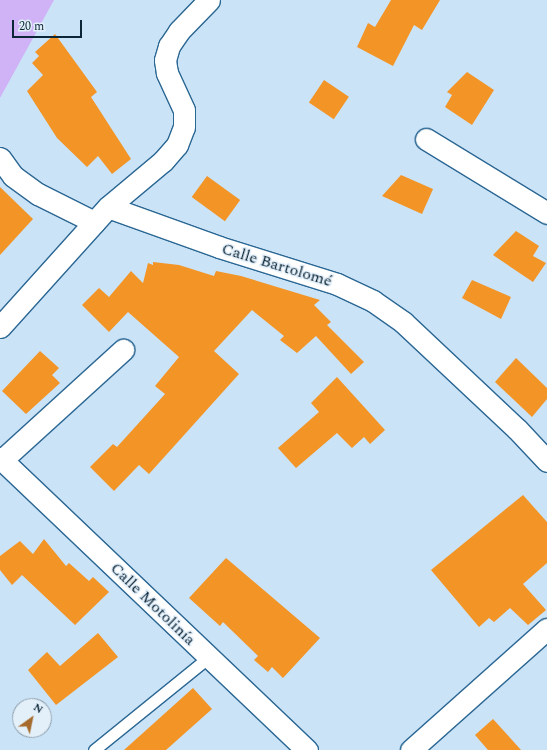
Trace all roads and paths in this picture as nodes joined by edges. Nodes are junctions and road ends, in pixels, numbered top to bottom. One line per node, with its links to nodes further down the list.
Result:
1 (209, 0): 5 (street)
2 (426, 139): 4 (street)
3 (0, 158): 5 (street, Calle Bartolomé)
4 (547, 213)
5 (101, 215): 6 (street); 9 (street, Calle Bartolomé)
6 (0, 327)
7 (123, 350): 8 (street)
8 (1, 459): 11 (street, Calle Motolinía)
9 (547, 461)
10 (547, 629): 14 (street)
11 (209, 657): 12 (lane); 13 (street, Calle Motolinía)
12 (94, 750)
13 (306, 750)
14 (411, 750)

